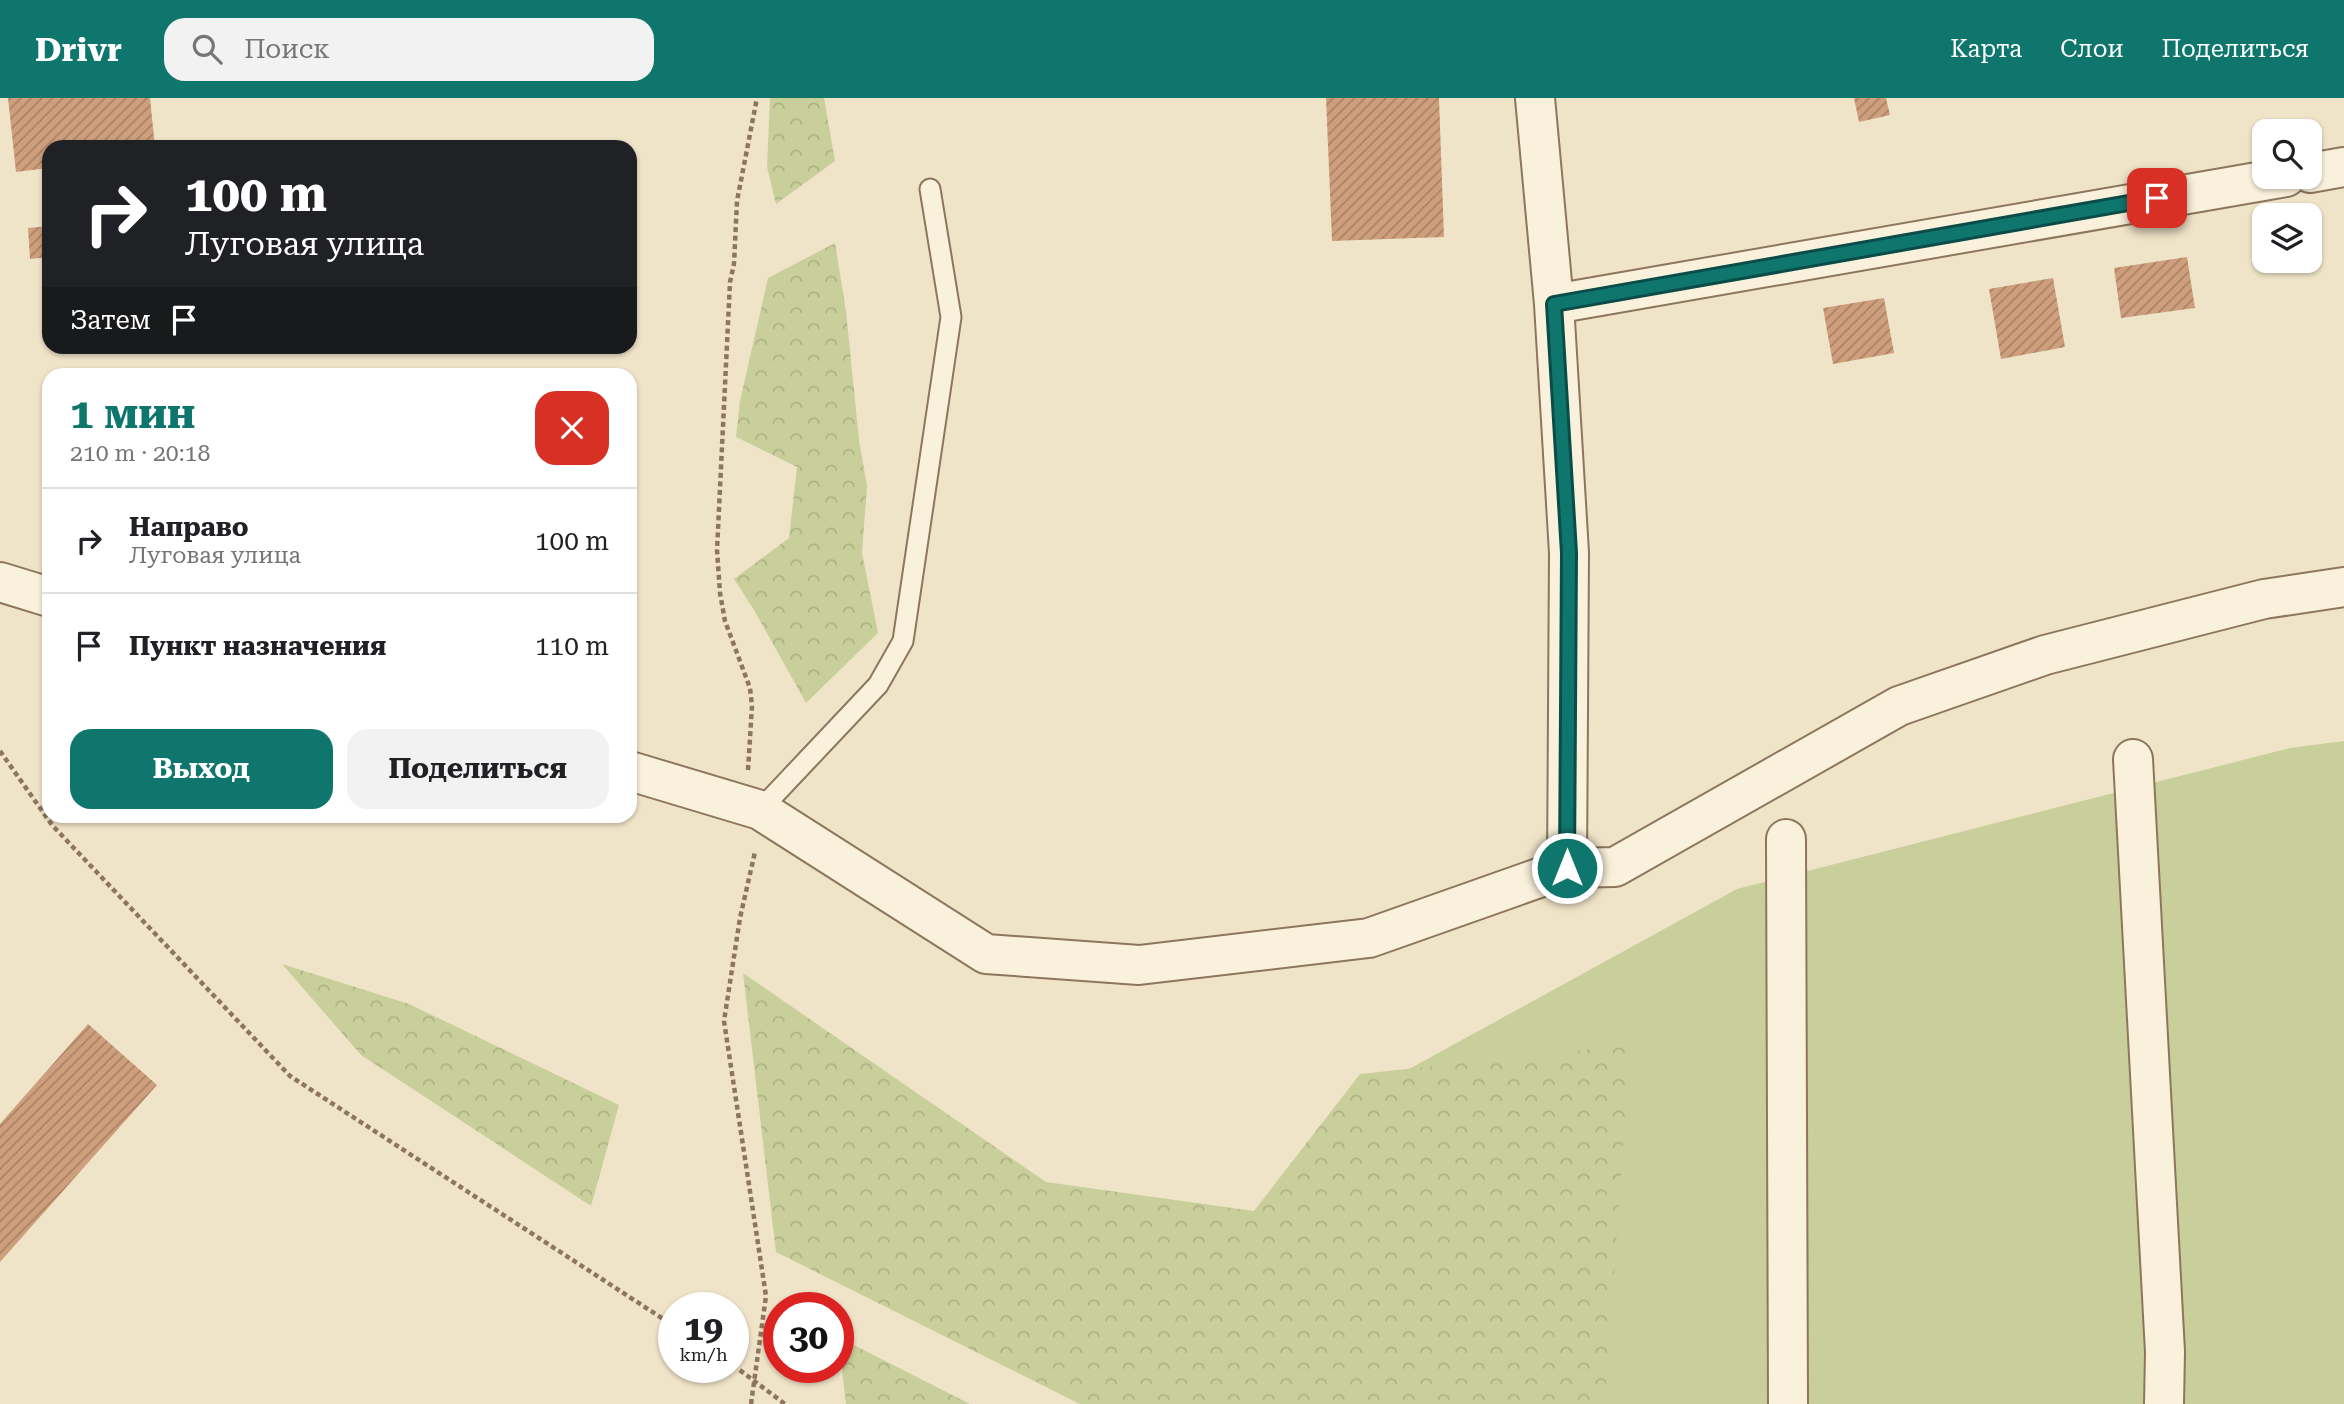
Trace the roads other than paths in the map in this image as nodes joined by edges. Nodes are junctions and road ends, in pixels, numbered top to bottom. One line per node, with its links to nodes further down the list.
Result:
1 (1535, 98): 6 (street)
2 (2344, 167): 3 (street)
3 (2322, 171)
4 (2252, 183): 6 (street)
5 (930, 189): 12 (lane)
6 (1554, 304): 14 (street)
7 (0, 582): 9 (street)
8 (2344, 587): 14 (street)
9 (42, 595)
10 (2133, 759): 16 (street)
11 (637, 773): 12 (street)
12 (760, 810): 14 (street)
13 (1786, 839): 15 (street)
14 (1567, 868)
15 (1788, 1404)
16 (2164, 1404)

